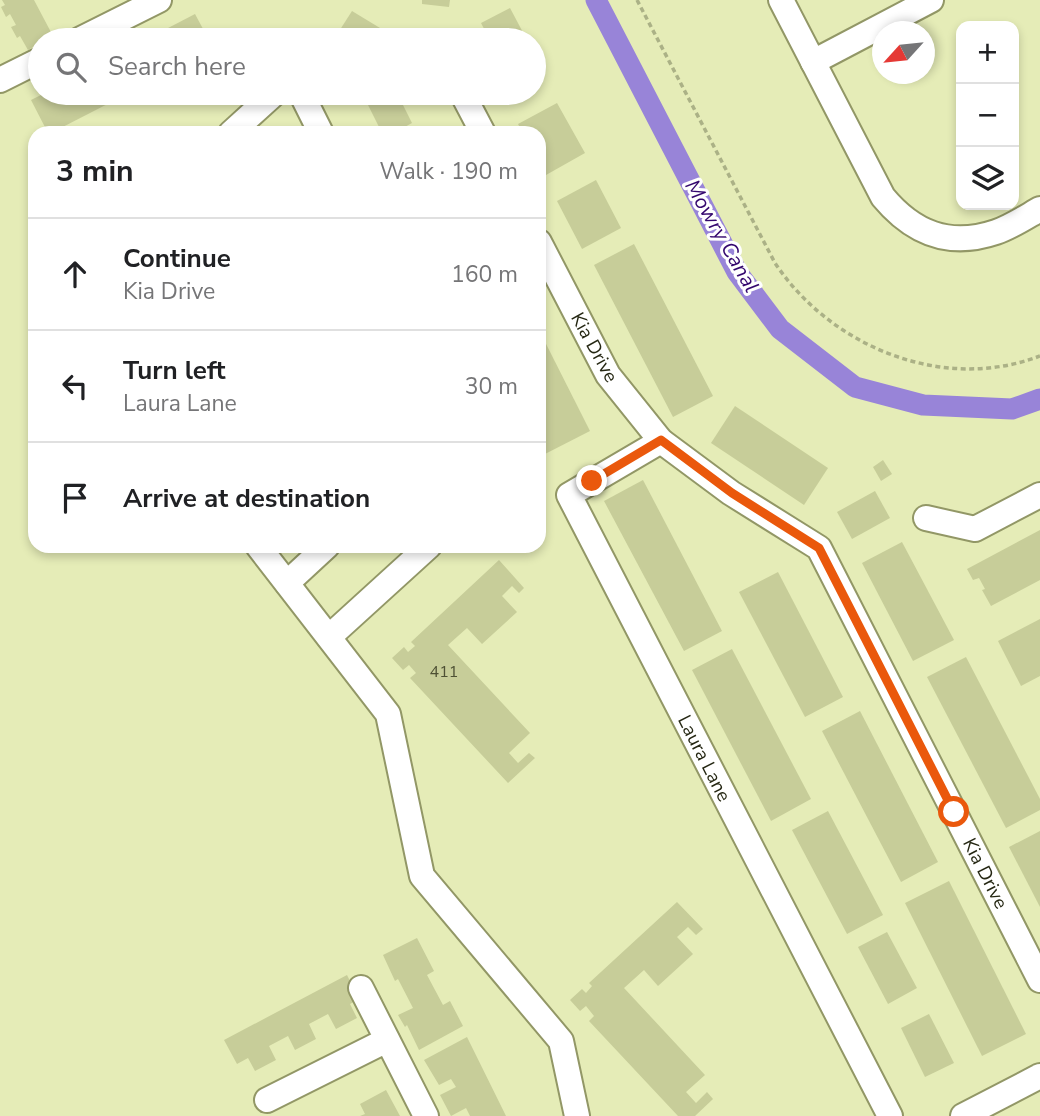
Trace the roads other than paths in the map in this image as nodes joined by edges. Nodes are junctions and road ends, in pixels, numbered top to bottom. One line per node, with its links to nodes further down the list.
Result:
1 (159, 0): 4 (street)
2 (781, 0): 5 (street)
3 (931, 0): 5 (street)
4 (103, 28)
5 (813, 62): 14 (street)
6 (28, 66): 7 (street)
7 (0, 80)
8 (262, 105): 11 (street)
9 (307, 105): 12 (street)
10 (468, 105): 13 (street)
11 (239, 126)
12 (318, 126)
13 (479, 126)
14 (1040, 209)
15 (546, 255): 16 (street, Kia Drive)
16 (661, 440): 24 (street, Kia Drive); 31 (street, Laura Lane)
17 (1040, 495): 18 (street)
18 (926, 518)
19 (263, 553): 22 (street)
20 (319, 553): 22 (street)
21 (421, 553): 23 (street)
22 (287, 583): 23 (street)
23 (329, 637): 30 (street)
24 (1040, 979)
25 (361, 988): 26 (street)
26 (387, 1040): 28 (street); 29 (street)
27 (1040, 1076): 32 (street)
28 (267, 1100)
29 (425, 1116)
30 (578, 1116)
31 (890, 1116)
32 (963, 1116)

